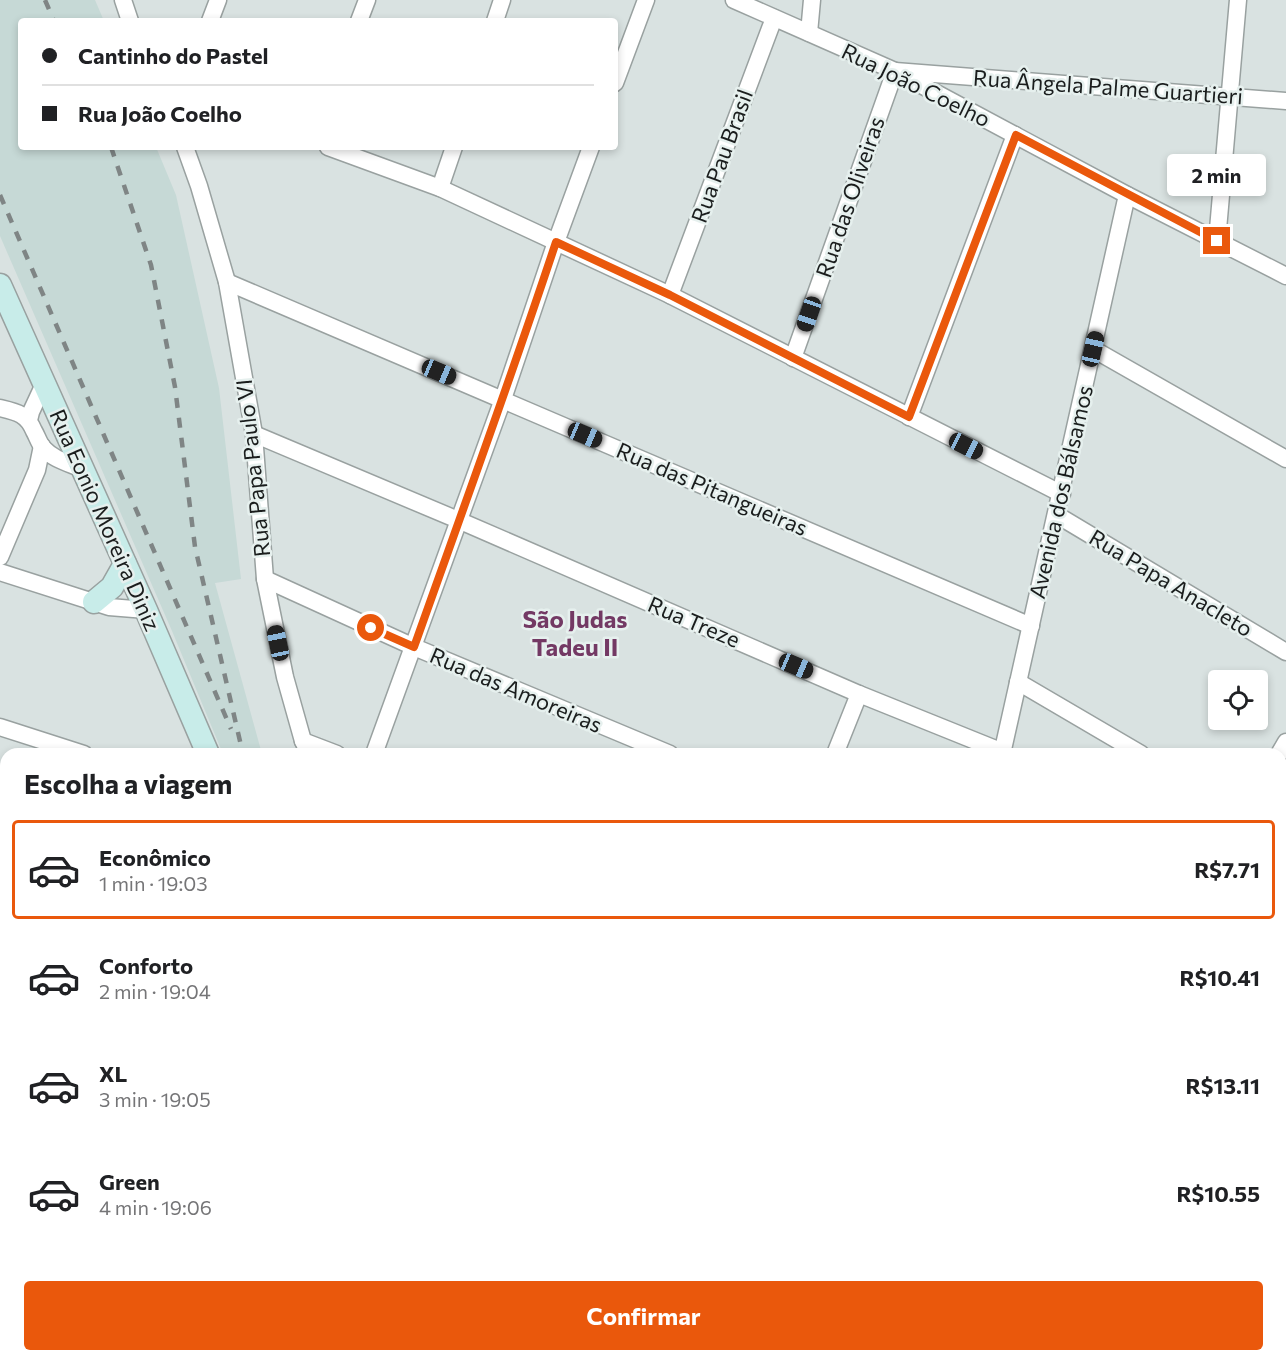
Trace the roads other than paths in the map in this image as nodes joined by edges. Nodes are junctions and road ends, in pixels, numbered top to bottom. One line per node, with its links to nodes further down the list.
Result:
1 (123, 0): 9 (street)
2 (218, 0): 10 (street)
3 (367, 0): 11 (street)
4 (502, 0): 12 (street)
5 (646, 0): 16 (street)
6 (734, 0): 13 (street, Rua João Coelho)
7 (812, 0): 14 (street)
8 (1238, 0): 17 (street)
9 (129, 18)
10 (211, 18)
11 (360, 18)
12 (496, 18)
13 (774, 18): 14 (street, Rua João Coelho); 31 (street, Rua Pau Brasil)
14 (809, 33): 15 (street, Rua João Coelho)
15 (895, 71): 17 (street, Rua Ângela Palme Guartieri); 19 (street, Rua João Coelho); 33 (street, Rua das Oliveiras)
16 (618, 75)
17 (1229, 95): 18 (street, Rua Ângela Palme Guartieri); 26 (street)
18 (1286, 100)
19 (1016, 135): 25 (street, Rua João Coelho); 38 (street)
20 (186, 150): 29 (street, Rua Papa Paulo VI)
21 (336, 150): 24 (street)
22 (453, 150): 24 (street)
23 (590, 150): 27 (street)
24 (440, 188): 27 (street)
25 (1127, 195): 26 (street, Rua João Coelho); 32 (street, Avenida dos Bálsamos)
26 (1217, 241): 28 (street, Rua João Coelho)
27 (556, 242): 31 (street); 35 (street)
28 (1286, 276)
29 (227, 282): 35 (street, Rua das Pitangueiras); 39 (street, Rua Papa Paulo VI)
30 (0, 285): 34 (main road, Rua Eonio Moreira Diniz)
31 (670, 295): 33 (street)
32 (1093, 349): 41 (street); 43 (street, Avenida dos Bálsamos)
33 (794, 358): 38 (street)
34 (44, 384): 37 (street); 42 (main road, Rua Eonio Moreira Diniz)
35 (503, 399): 45 (street); 52 (street, Rua das Pitangueiras)
36 (7, 409): 37 (street)
37 (32, 413): 40 (street)
38 (909, 417): 43 (street)
39 (254, 434): 45 (street, Rua Treze); 49 (street, Rua Papa Paulo VI)
40 (47, 451): 42 (street); 46 (street)
41 (1286, 459)
42 (81, 468): 47 (main road, Rua Eonio Moreira Diniz)
43 (1062, 494): 44 (street, Avenida dos Bálsamos)
44 (1057, 514): 52 (street, Avenida dos Bálsamos); 54 (street, Rua Papa Anacleto)
45 (458, 520): 53 (street); 56 (street, Rua Treze)
46 (0, 557)
47 (125, 564): 50 (main road); 51 (main road, Rua Eonio Moreira Diniz)
48 (0, 572): 50 (street)
49 (265, 579): 53 (street, Rua das Amoreiras); 60 (street, Rua Papa Paulo VI)
50 (94, 602): 51 (street)
51 (146, 610): 59 (main road, Rua Eonio Moreira Diniz)
52 (1031, 626): 55 (street, Avenida dos Bálsamos)
53 (414, 647): 61 (street); 62 (street, Rua das Amoreiras)
54 (1286, 652)
55 (1018, 682): 65 (street, Avenida dos Bálsamos); 66 (street)
56 (859, 694): 63 (street); 64 (street, Rua Treze)
57 (0, 728): 58 (street)
58 (65, 748)
59 (204, 748)
60 (306, 748)
61 (376, 748)
62 (656, 748)
63 (837, 748)
64 (991, 748)
65 (1004, 748)
66 (1131, 748)

